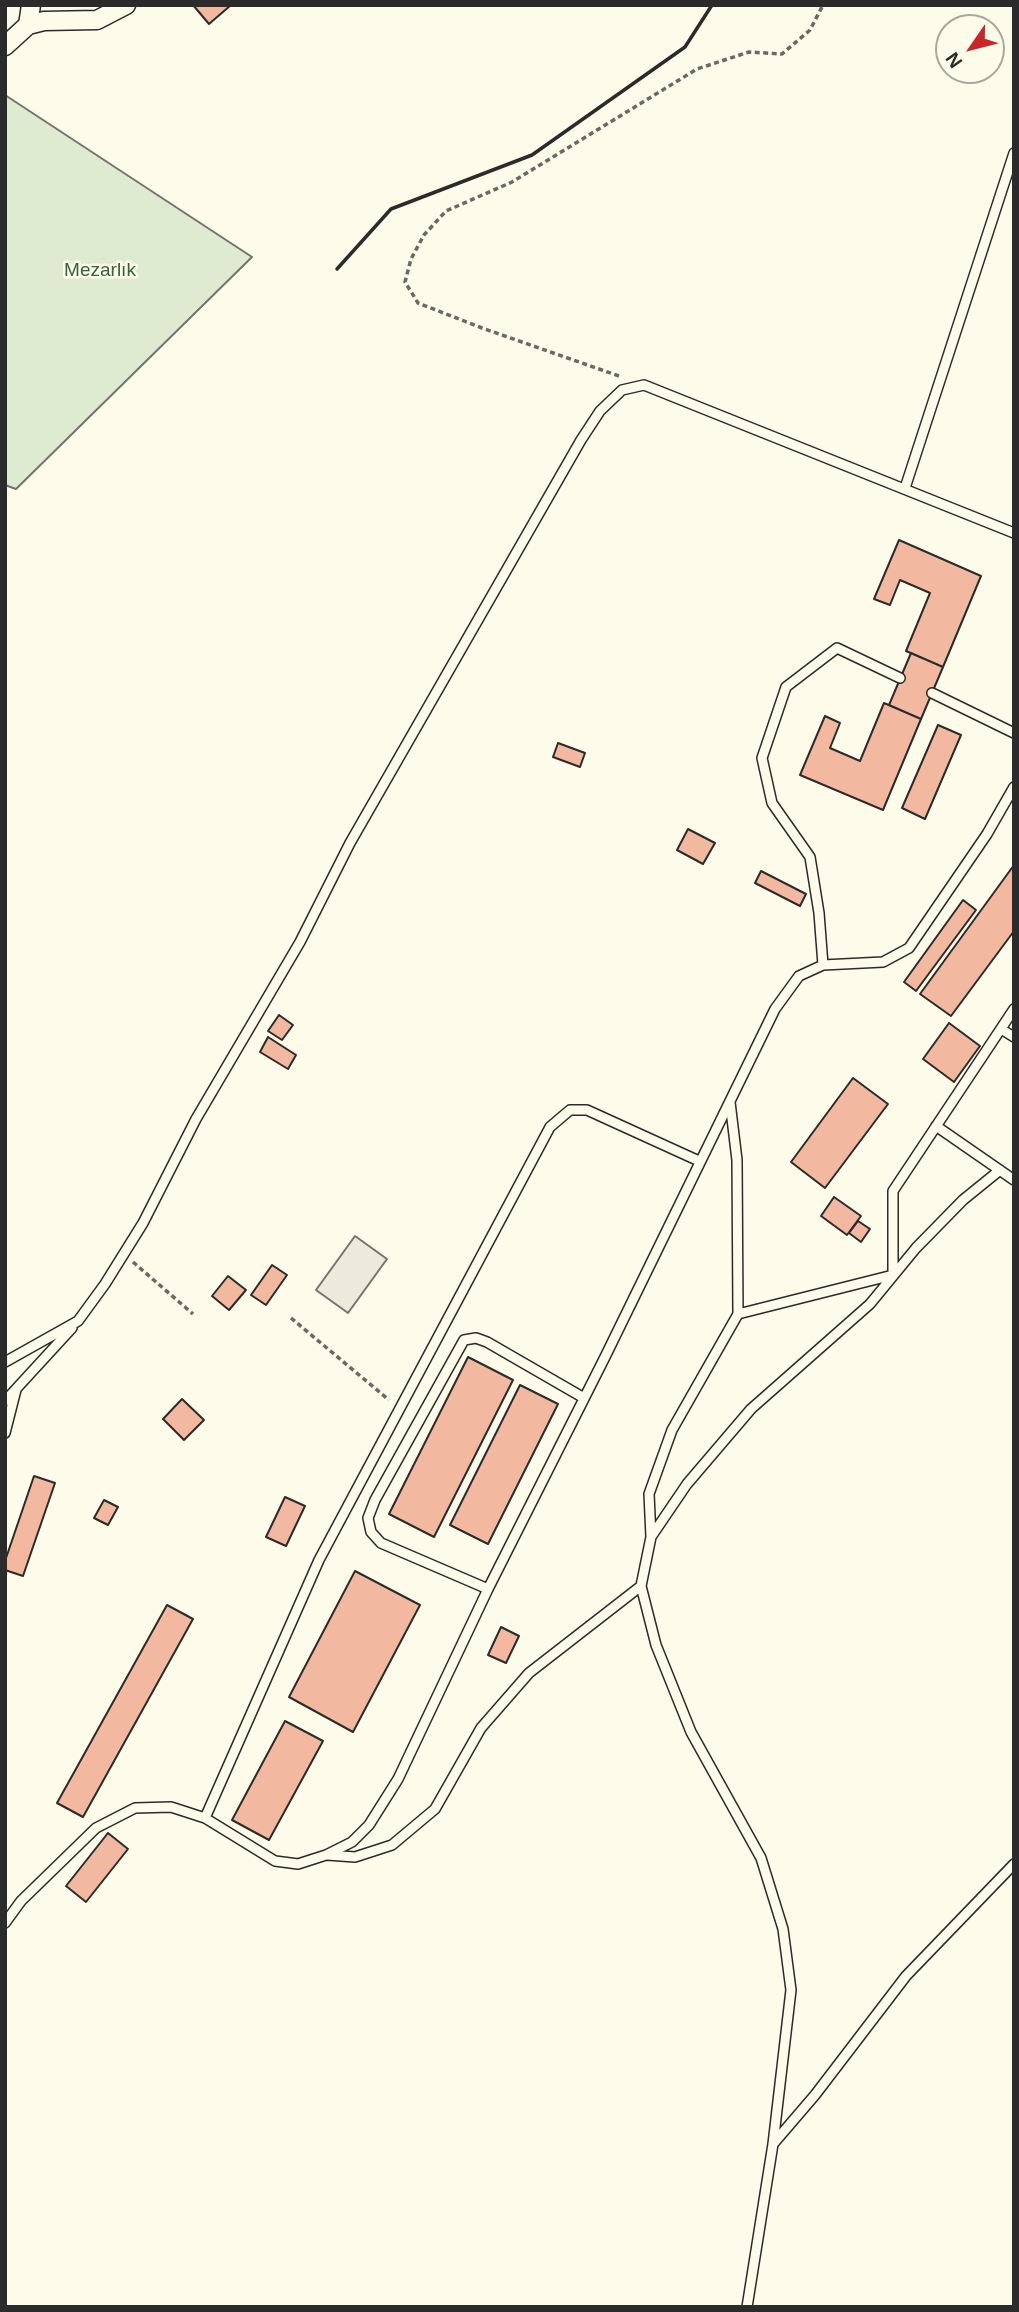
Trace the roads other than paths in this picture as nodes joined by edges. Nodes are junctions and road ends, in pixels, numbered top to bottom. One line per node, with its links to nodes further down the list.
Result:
1 (31, 5): 3 (street)
2 (126, 5): 3 (street)
3 (28, 25): 4 (street)
4 (5, 46)
5 (1014, 153): 6 (lane)
6 (905, 488): 7 (lane); 23 (lane)
7 (1014, 533)
8 (900, 678): 12 (lane)
9 (932, 693): 10 (lane)
10 (1014, 733)
11 (1014, 787): 12 (lane)
12 (823, 965): 16 (lane)
13 (1014, 1009): 14 (lane)
14 (1001, 1029): 15 (lane); 17 (lane)
15 (1014, 1037)
16 (730, 1100): 18 (lane); 22 (lane)
17 (936, 1126): 19 (lane); 21 (lane)
18 (699, 1161): 26 (lane); 32 (lane)
19 (1000, 1170): 20 (lane); 21 (lane)
20 (1014, 1180)
21 (893, 1275): 22 (lane); 29 (lane)
22 (738, 1314): 29 (lane)
23 (78, 1321): 24 (lane); 25 (lane)
24 (5, 1362)
25 (16, 1389): 27 (lane); 28 (lane)
26 (584, 1398): 31 (lane); 31 (lane)
27 (5, 1401)
28 (5, 1433)
29 (651, 1537): 30 (lane)
30 (641, 1586): 33 (lane); 36 (lane)
31 (488, 1589): 33 (lane)
32 (205, 1818): 33 (lane); 35 (lane)
33 (326, 1854)
34 (1014, 1864): 36 (lane)
35 (5, 1923)
36 (773, 2144): 37 (lane)
37 (747, 2307)

